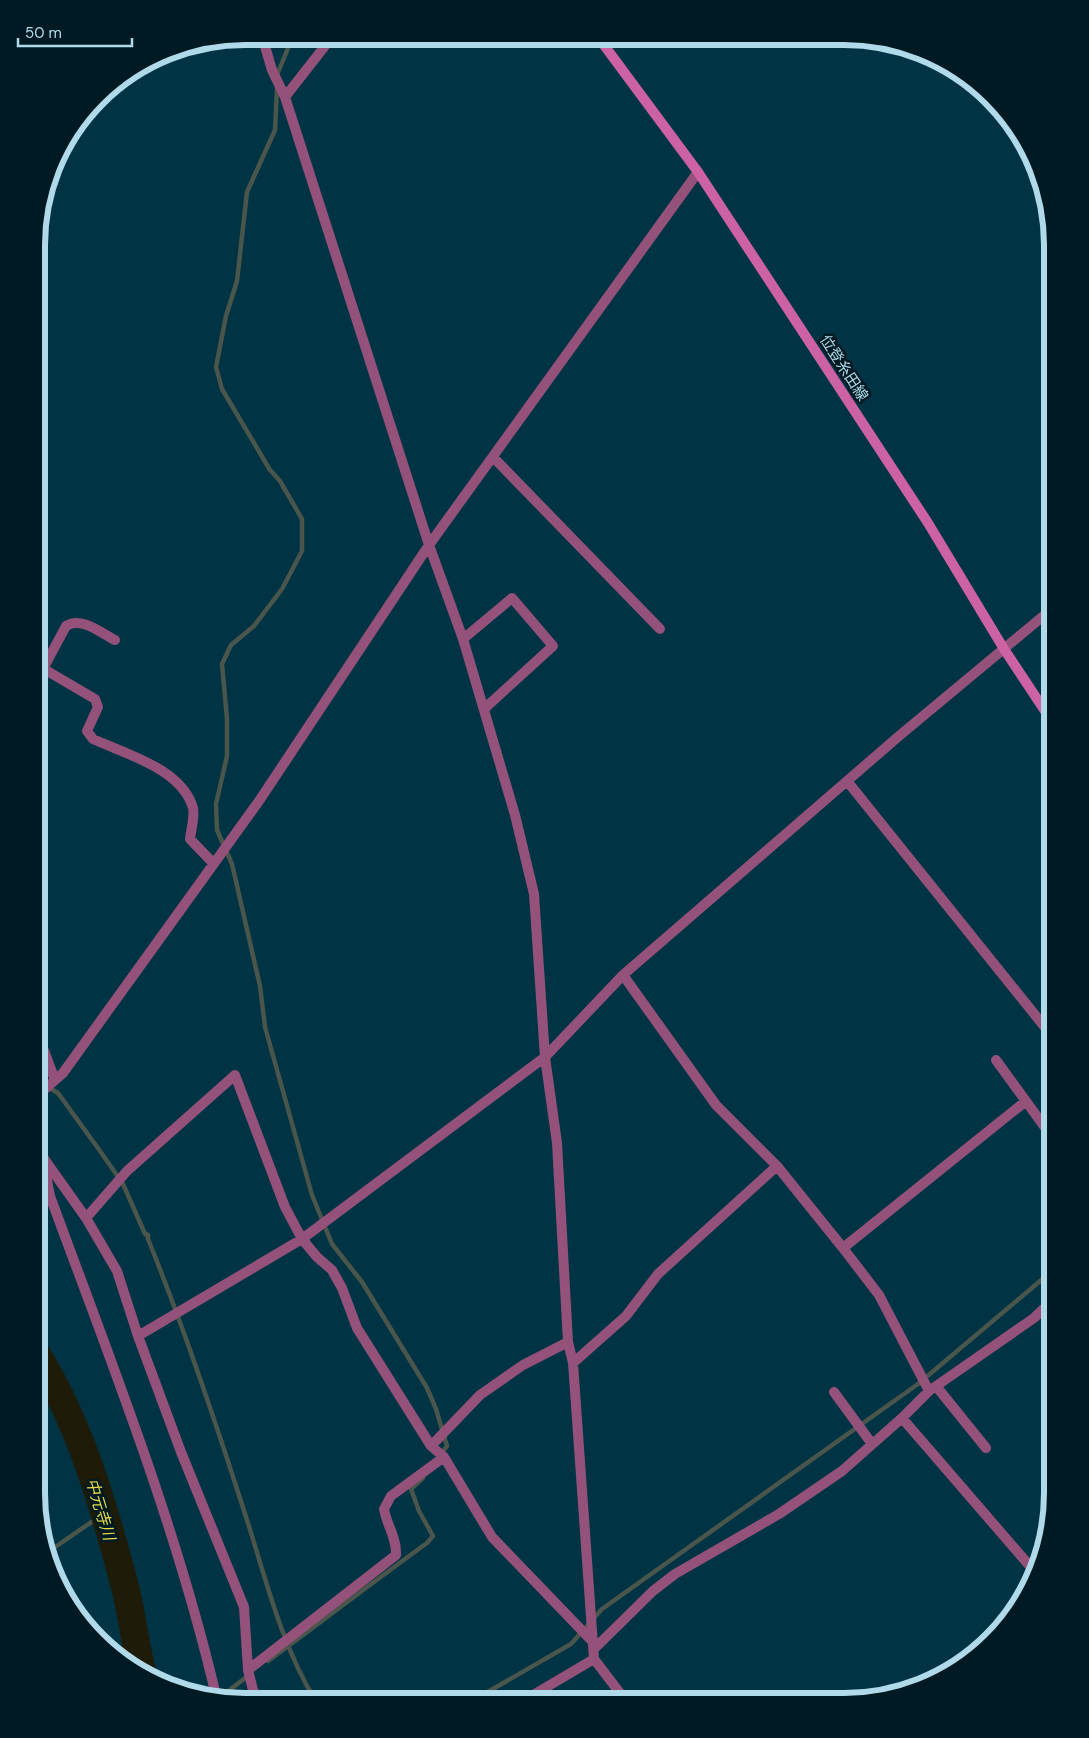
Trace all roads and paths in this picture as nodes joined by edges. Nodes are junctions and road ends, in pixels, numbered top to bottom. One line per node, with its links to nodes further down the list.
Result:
1 (265, 45): 4 (street)
2 (325, 45): 4 (street)
3 (604, 45): 6 (main road, 位登糸田線)
4 (285, 97): 9 (street)
5 (1022, 154): 7 (path)
6 (698, 172): 8 (street); 14 (main road, 位登糸田線)
7 (1035, 188)
8 (493, 457): 9 (street); 11 (street)
9 (429, 546): 12 (street); 20 (street)
10 (1044, 616): 14 (street)
11 (660, 629)
12 (463, 638): 17 (street); 17 (street)
13 (115, 640): 15 (street)
14 (1004, 649): 18 (main road, 位登糸田線); 19 (street)
15 (45, 659)
16 (45, 670): 20 (street)
17 (484, 709): 24 (street)
18 (1044, 709)
19 (847, 781): 21 (street); 22 (street)
20 (214, 864): 26 (street)
21 (623, 975): 24 (street); 33 (street)
22 (1044, 1026)
23 (45, 1053): 26 (street)
24 (545, 1057): 36 (street); 40 (street)
25 (996, 1060): 28 (street)
26 (55, 1080): 27 (street)
27 (45, 1089)
28 (1026, 1101): 30 (street); 37 (street)
29 (1044, 1117): 30 (street)
30 (1041, 1121): 31 (street)
31 (1044, 1125)
32 (45, 1160): 35 (street)
33 (777, 1166): 37 (street); 41 (street)
34 (45, 1171): 52 (street)
35 (86, 1218): 36 (street); 39 (street)
36 (302, 1239): 39 (street); 46 (street)
37 (844, 1248): 42 (street)
38 (1044, 1309): 42 (street)
39 (138, 1336): 51 (street)
40 (568, 1342): 41 (street); 46 (street)
41 (573, 1363): 50 (street)
42 (932, 1389): 44 (street); 47 (street)
43 (834, 1392): 45 (street)
44 (902, 1418): 45 (street); 49 (street)
45 (872, 1444): 50 (street)
46 (432, 1446): 48 (street)
47 (986, 1448)
48 (444, 1457): 50 (street); 51 (street)
49 (1030, 1566)
50 (594, 1650): 54 (street); 55 (street)
51 (248, 1670): 53 (street)
52 (215, 1690)
53 (254, 1693)
54 (534, 1693)
55 (621, 1693)

